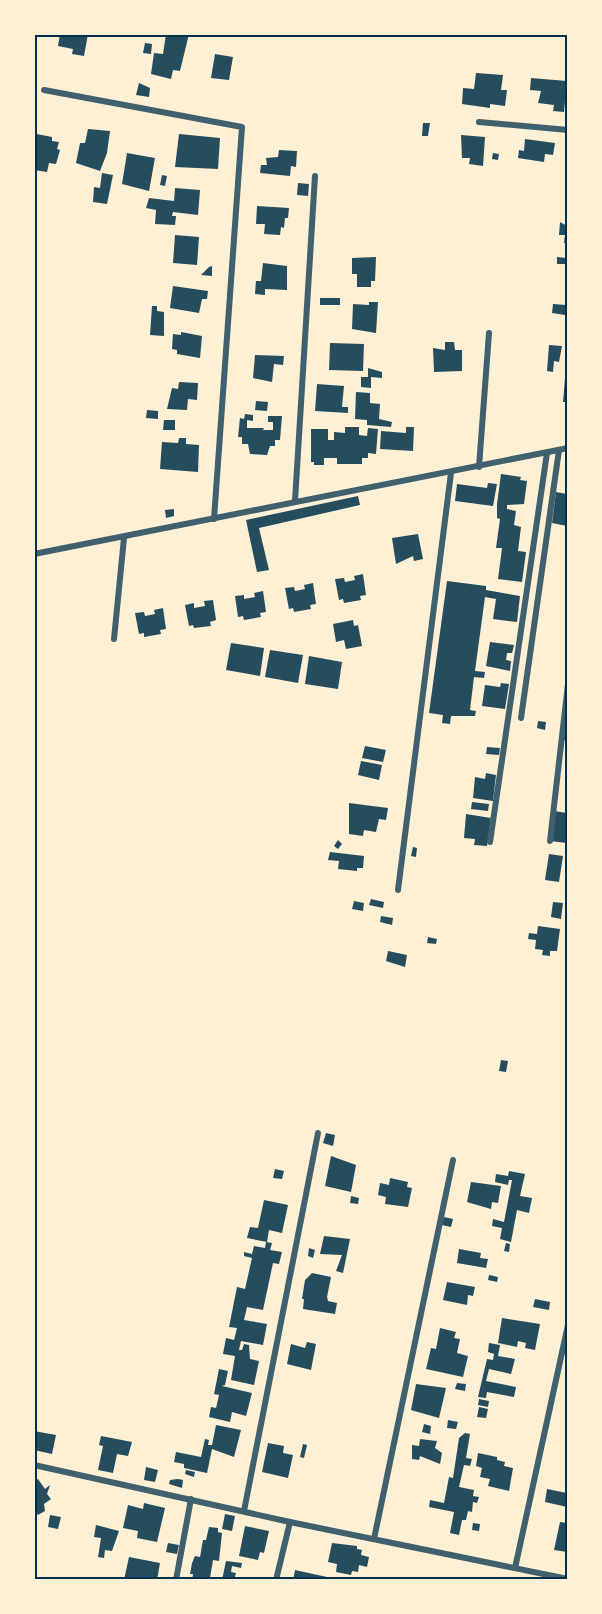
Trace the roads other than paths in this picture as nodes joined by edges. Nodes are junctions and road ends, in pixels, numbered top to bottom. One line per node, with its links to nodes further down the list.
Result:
1 (44, 90): 12 (street)
2 (480, 122): 3 (street)
3 (567, 130)
4 (315, 176): 11 (street)
5 (489, 333): 9 (street)
6 (567, 448): 7 (street)
7 (559, 450): 8 (street); 17 (street)
8 (547, 453): 9 (street); 19 (street)
9 (480, 467): 10 (street)
10 (451, 472): 11 (street); 20 (street)
11 (295, 501): 12 (street)
12 (214, 519): 13 (street)
13 (124, 538): 14 (street); 15 (street)
14 (34, 554)
15 (114, 639)
16 (567, 684): 18 (street)
17 (521, 718)
18 (550, 841)
19 (490, 842)
20 (398, 890)
21 (318, 1133): 26 (street)
22 (453, 1160): 28 (street)
23 (567, 1325): 29 (street)
24 (34, 1465): 25 (street)
25 (191, 1499): 26 (street); 32 (street)
26 (244, 1511): 27 (street)
27 (290, 1522): 28 (street); 33 (street)
28 (374, 1539): 29 (street)
29 (515, 1568): 30 (street)
30 (536, 1576): 31 (street)
31 (567, 1579)
32 (176, 1580)
33 (276, 1580)

